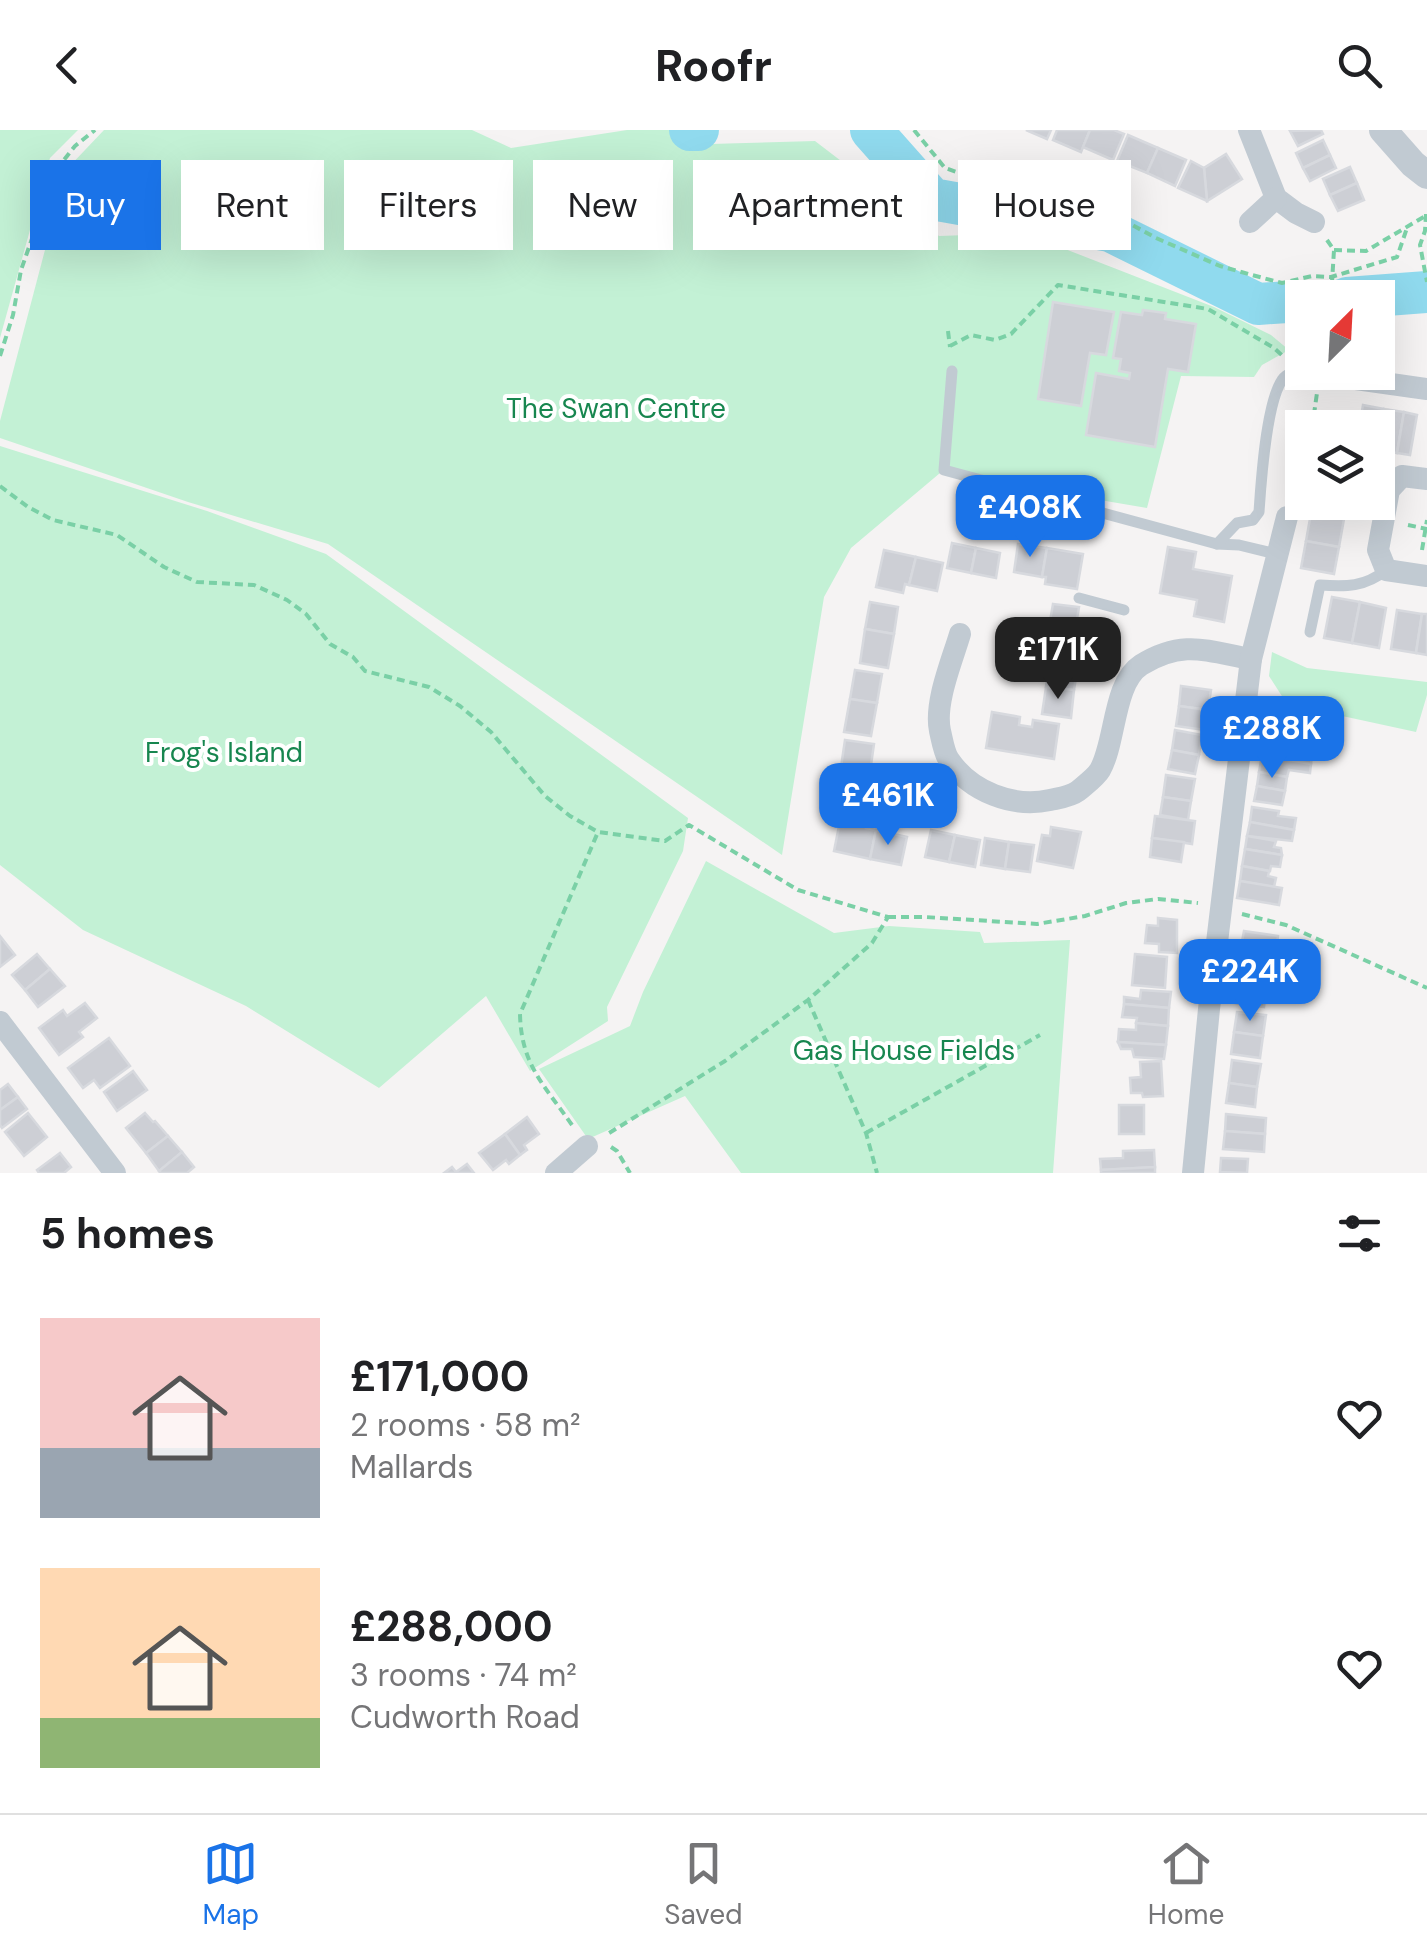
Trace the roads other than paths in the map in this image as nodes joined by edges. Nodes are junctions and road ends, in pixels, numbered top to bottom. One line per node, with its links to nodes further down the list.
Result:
1 (1249, 130): 4 (street)
2 (1383, 130): 3 (street)
3 (1427, 176)
4 (1276, 198): 5 (street); 6 (street)
5 (1250, 222)
6 (1314, 222)
7 (952, 371): 13 (lane)
8 (1285, 376): 13 (lane)
9 (1395, 384): 10 (street)
10 (1427, 389)
11 (1427, 479): 15 (street)
12 (1286, 520): 14 (street)
13 (1216, 544): 14 (lane)
14 (1276, 554): 21 (street)
15 (1386, 570): 16 (street); 19 (lane)
16 (1423, 575)
17 (1079, 598): 18 (lane)
18 (1124, 610)
19 (1310, 632)
20 (960, 634): 21 (street)
21 (1251, 659): 26 (street)
22 (0, 1022): 24 (street)
23 (587, 1146): 25 (street)
24 (115, 1173)
25 (556, 1173)
26 (1193, 1173)

